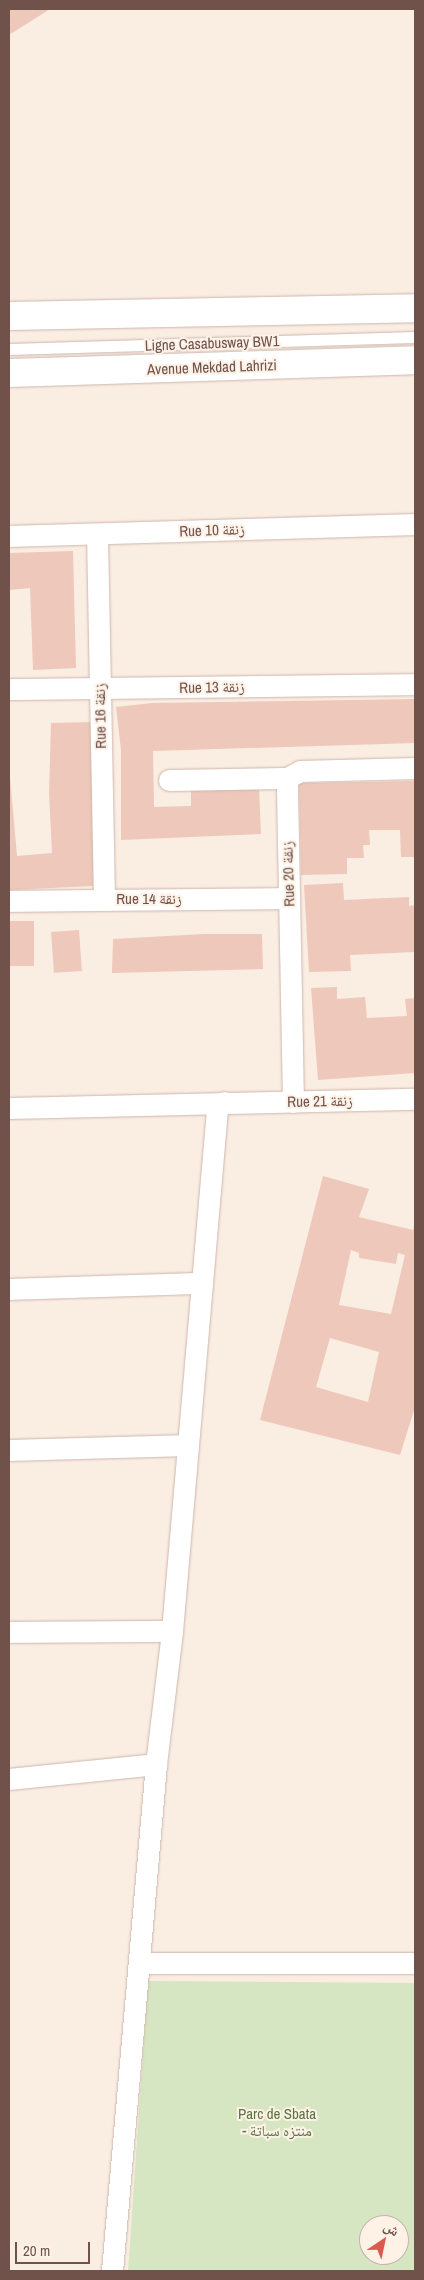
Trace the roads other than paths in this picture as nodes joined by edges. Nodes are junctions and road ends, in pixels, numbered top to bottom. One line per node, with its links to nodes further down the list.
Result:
1 (415, 308): 2 (main road)
2 (9, 316)
3 (415, 338): 4 (lane, Ligne Casabusway BW1)
4 (9, 349)
5 (415, 353): 7 (lane, Ligne Casabusway BW1)
6 (415, 360): 8 (main road, Avenue Mekdad Lahrizi)
7 (9, 362)
8 (9, 373)
9 (415, 524): 10 (street, Rue 10 زنقة)
10 (96, 534): 11 (street, Rue 10 زنقة); 13 (street, Rue 16 زنقة)
11 (9, 536)
12 (415, 684): 13 (street, Rue 13 زنقة)
13 (99, 688): 14 (street, Rue 13 زنقة); 19 (street, Rue 16 زنقة)
14 (9, 689)
15 (415, 768): 16 (street)
16 (287, 778): 17 (street); 18 (street, Rue 20 زنقة)
17 (170, 780)
18 (289, 898): 19 (street, Rue 14 زنقة); 23 (street, Rue 20 زنقة)
19 (104, 899): 20 (street, Rue 14 زنقة)
20 (9, 901)
21 (415, 1099): 23 (street, Rue 21 زنقة)
22 (224, 1102): 23 (street, Rue 21 زنقة); 24 (street, Rue 21 زنقة); 25 (street)
23 (293, 1102)
24 (9, 1108)
25 (202, 1283): 26 (street); 27 (street)
26 (9, 1289)
27 (188, 1445): 28 (street); 29 (street)
28 (9, 1450)
29 (172, 1631): 30 (street); 31 (street)
30 (9, 1632)
31 (156, 1764): 32 (street); 33 (street)
32 (9, 1779)
33 (140, 1962): 34 (street); 35 (street)
34 (415, 1963)
35 (112, 2271)

